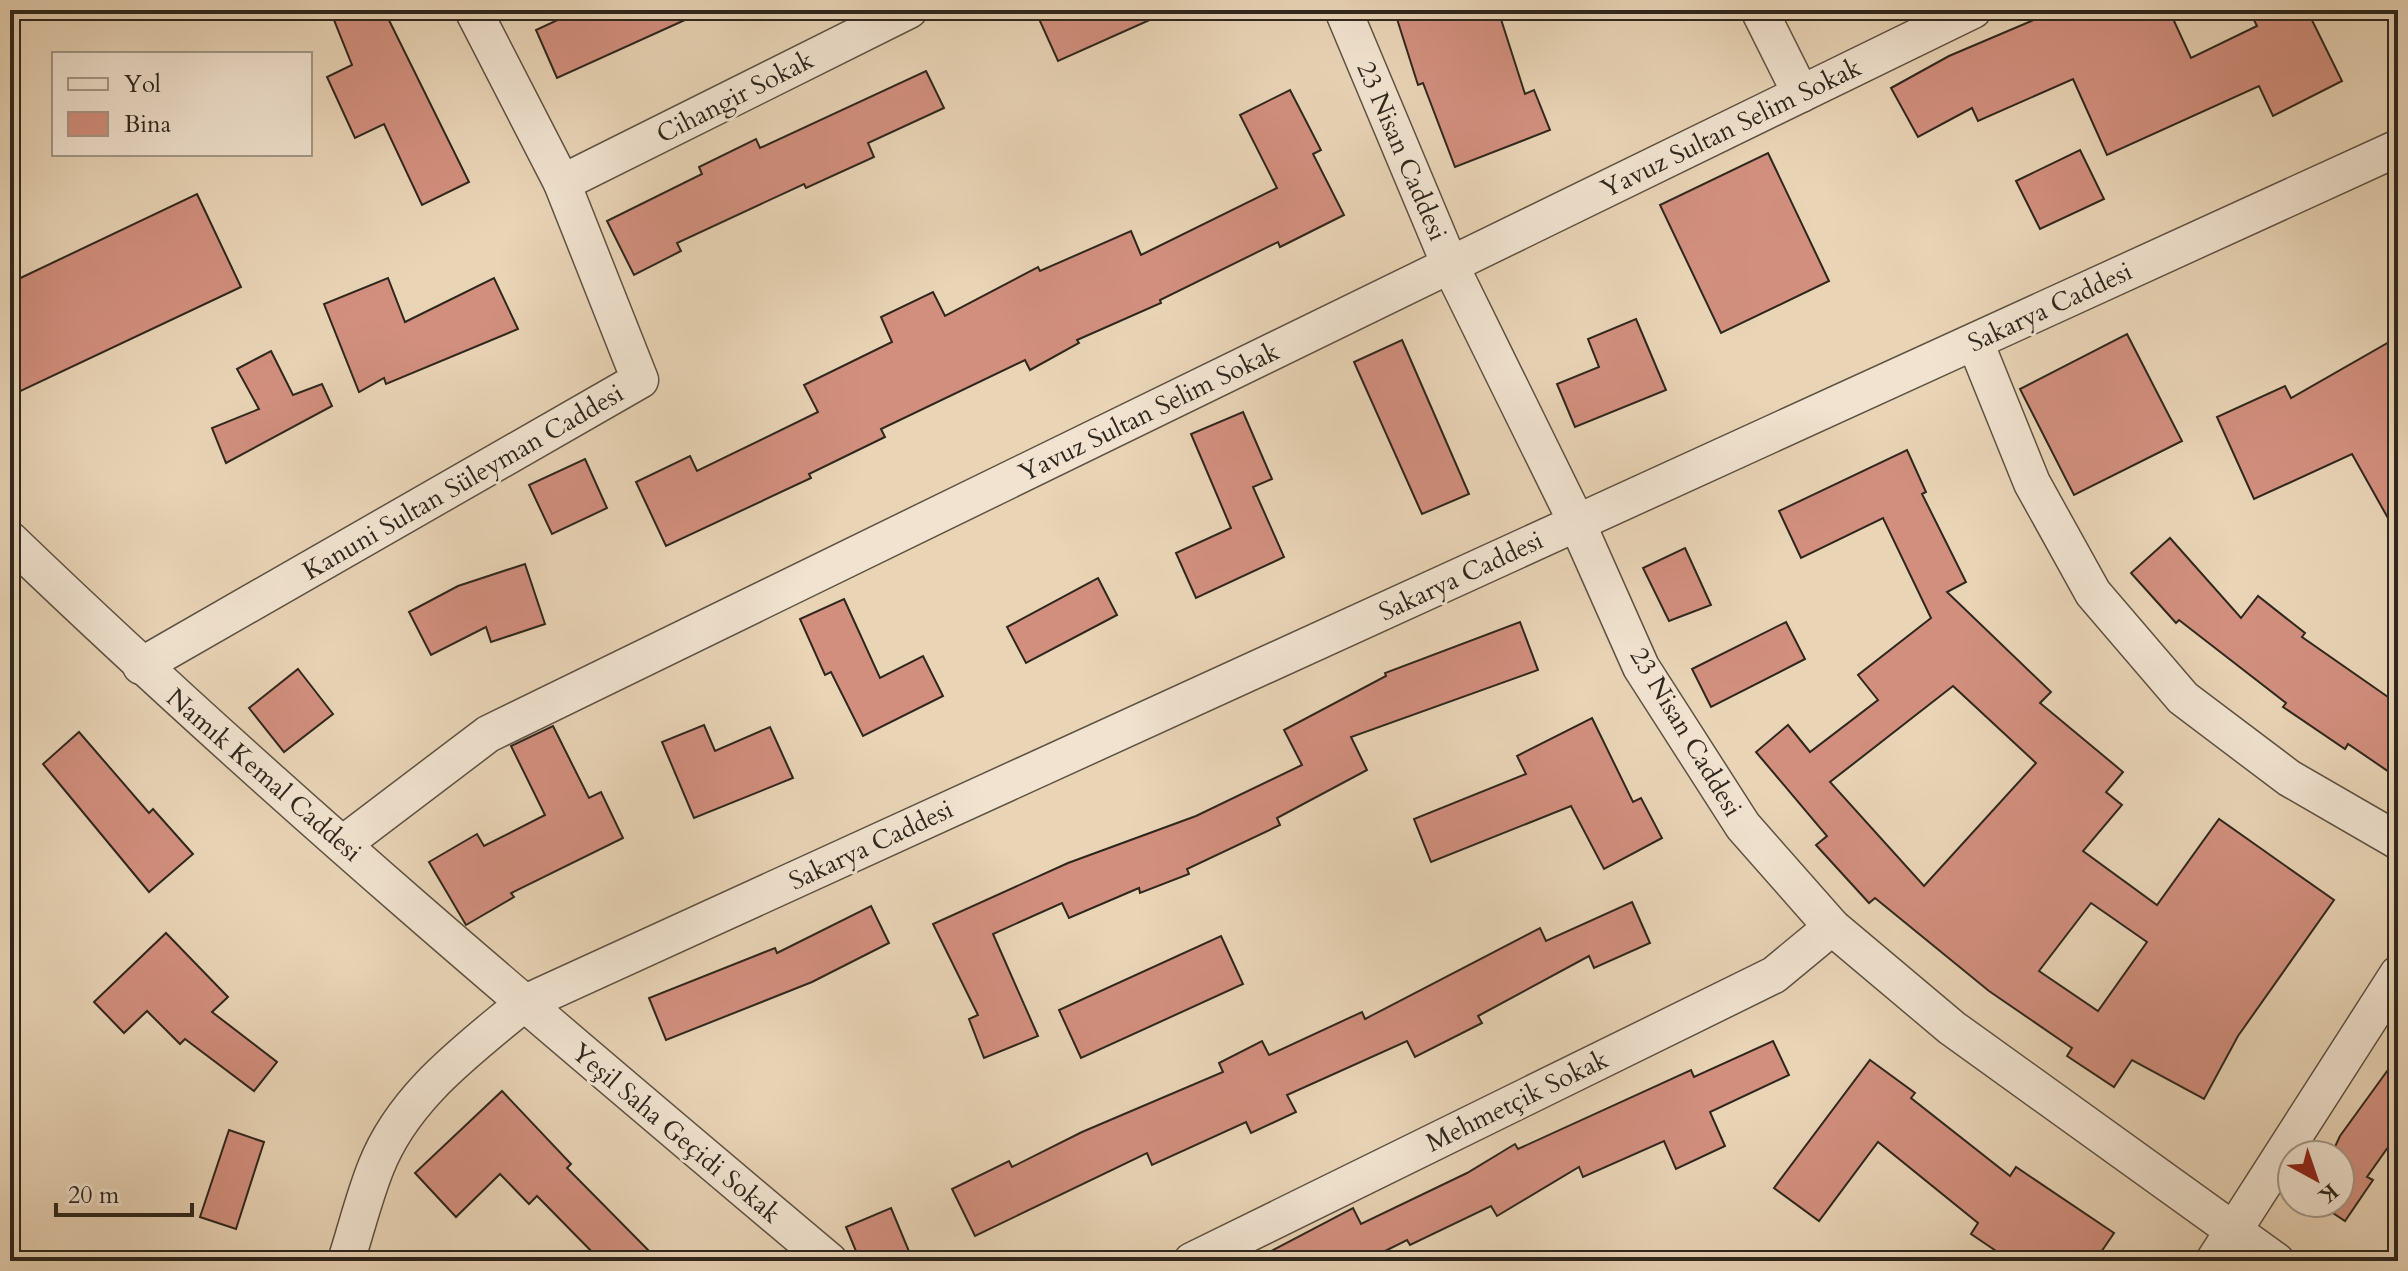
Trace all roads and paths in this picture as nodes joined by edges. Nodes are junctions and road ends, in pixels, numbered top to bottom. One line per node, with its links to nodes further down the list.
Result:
1 (473, 10): 8 (street, Kanuni Sultan Süleyman Caddesi)
2 (909, 10): 8 (street, Cihangir Sokak)
3 (1343, 10): 9 (street, 23 Nisan Caddesi)
4 (1759, 10): 6 (street)
5 (1973, 10): 6 (street, Yavuz Sultan Selim Sokak)
6 (1801, 94): 9 (street, Yavuz Sultan Selim Sokak)
7 (2398, 148): 10 (street, Sakarya Caddesi)
8 (562, 183): 13 (street, Kanuni Sultan Süleyman Caddesi)
9 (1450, 265): 11 (street, 23 Nisan Caddesi); 15 (street, Yavuz Sultan Selim Sokak)
10 (1975, 342): 11 (street, Sakarya Caddesi); 14 (street)
11 (1577, 523): 16 (street, 23 Nisan Caddesi); 18 (street, Sakarya Caddesi)
12 (10, 540): 13 (street, Namık Kemal Caddesi)
13 (141, 666): 15 (street, Namık Kemal Caddesi)
14 (2398, 841)
15 (343, 844): 18 (street, Namık Kemal Caddesi)
16 (1832, 927): 19 (street, 23 Nisan Caddesi); 22 (street, Mehmetçik Sokak)
17 (2398, 974): 19 (street)
18 (523, 1004): 20 (street, Sakarya Caddesi); 21 (street, Yeşil Saha Geçidi Sokak)
19 (2223, 1247): 23 (street, 23 Nisan Caddesi)
20 (346, 1261)
21 (829, 1261)
22 (1192, 1261)
23 (2276, 1261)

